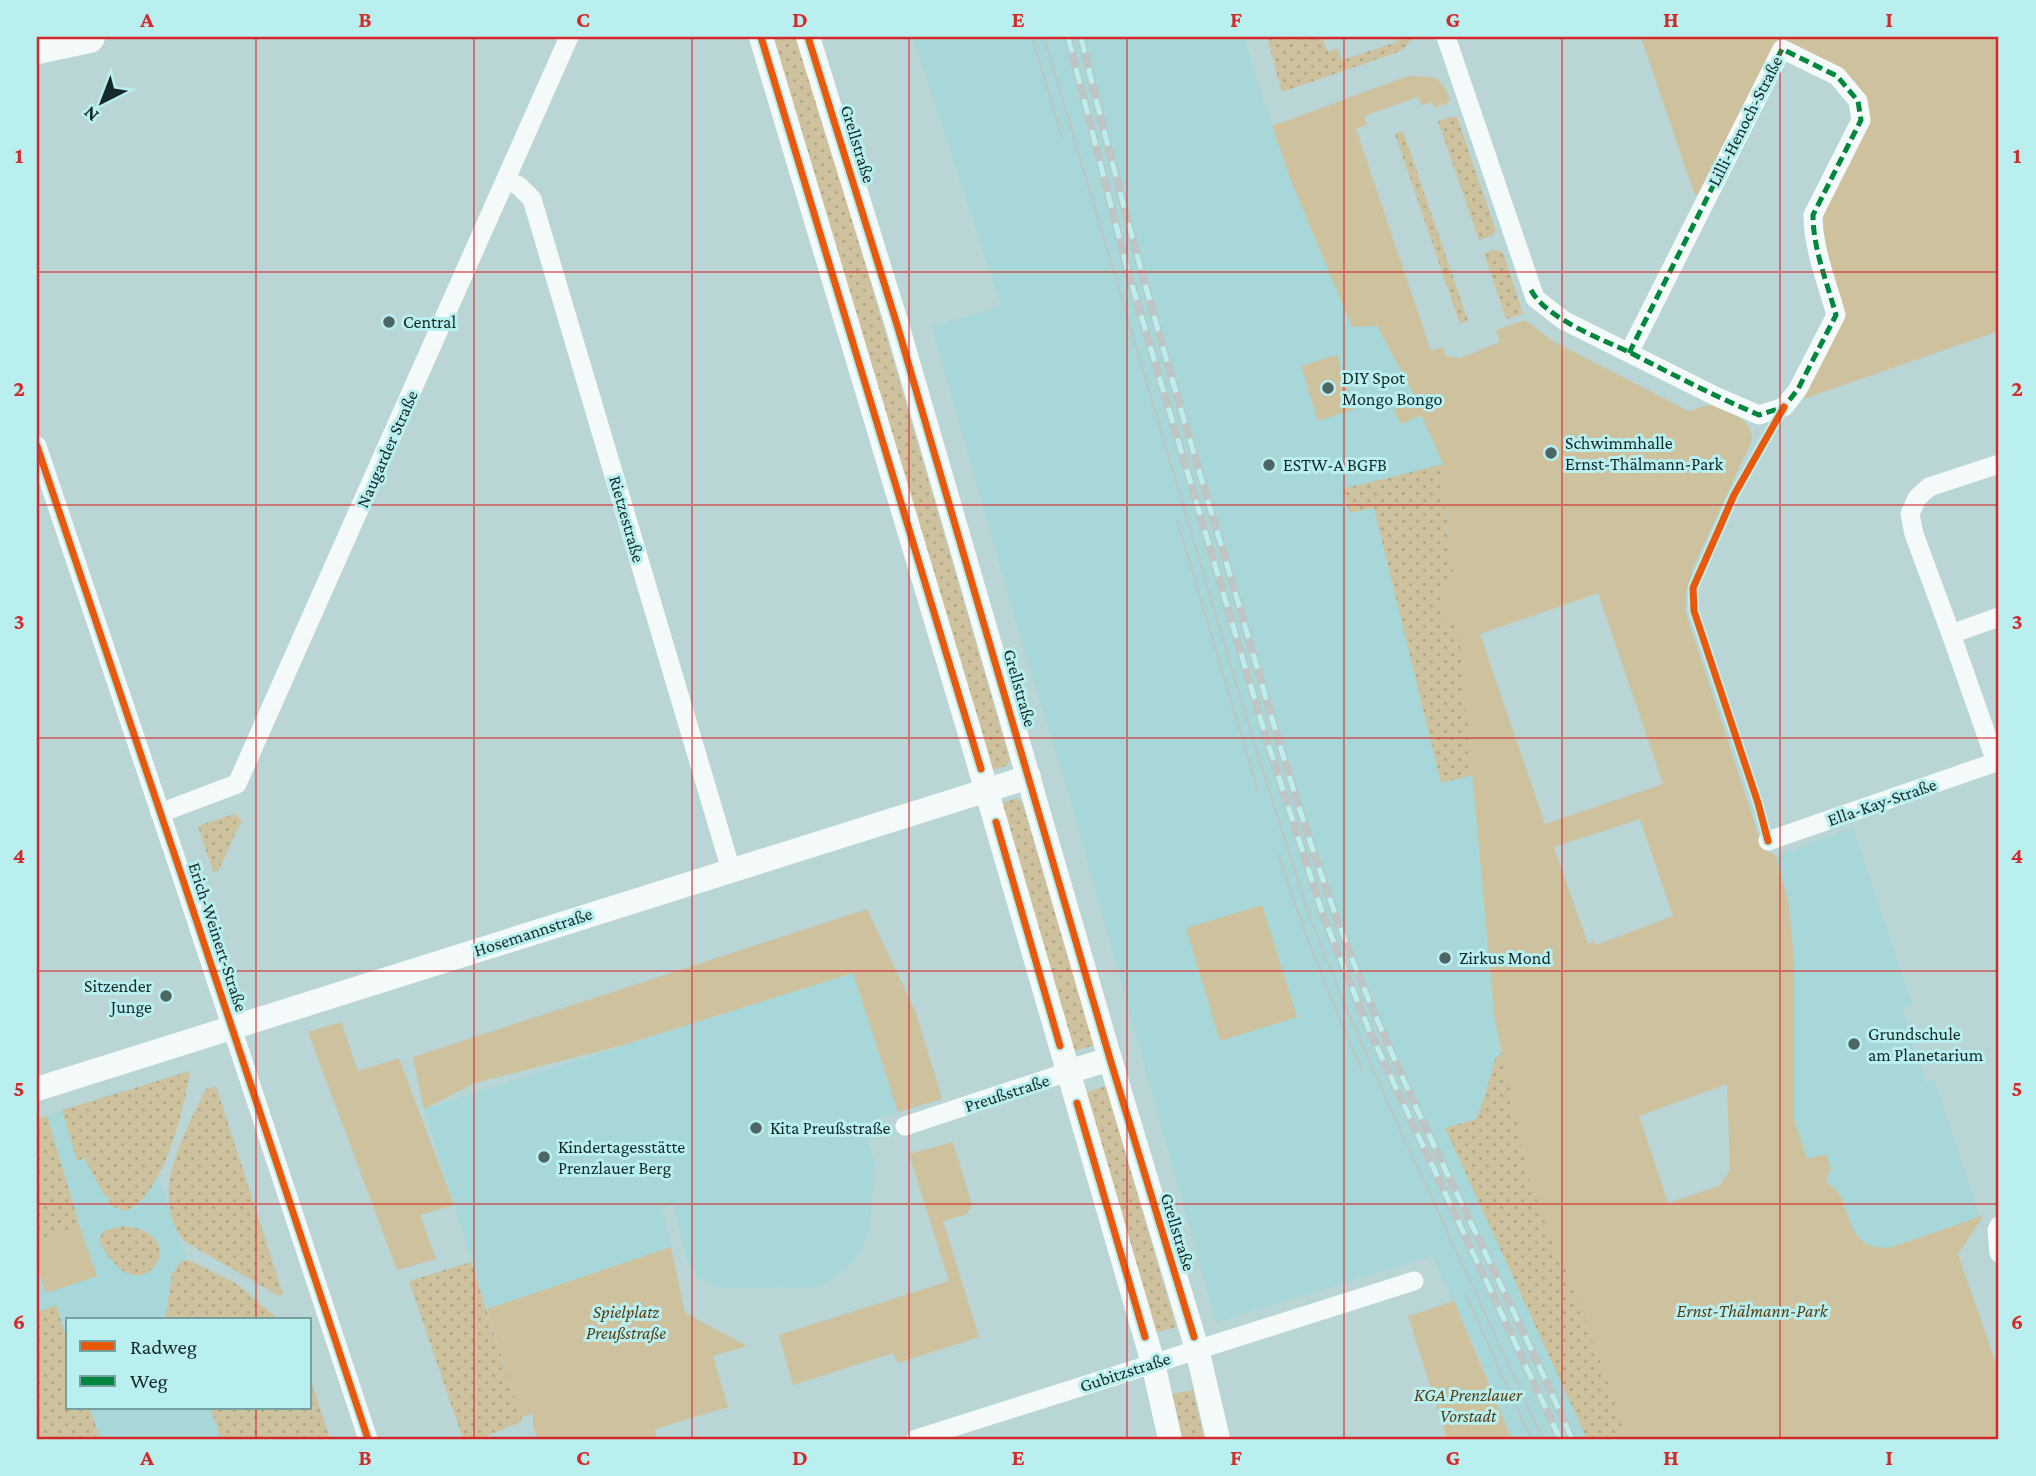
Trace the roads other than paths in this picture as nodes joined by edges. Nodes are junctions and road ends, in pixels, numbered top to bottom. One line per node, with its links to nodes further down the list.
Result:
1 (89, 37): 6 (main road)
2 (569, 37): 7 (street, Naugarder Straße)
3 (761, 37): 15 (street)
4 (808, 37): 14 (street, Grellstraße)
5 (1446, 37): 8 (street, Lilli-Henoch-Straße)
6 (37, 48)
7 (507, 180): 16 (street, Naugarder Straße); 18 (street, Rietzestraße)
8 (1629, 353): 8 (street, Lilli-Henoch-Straße)
9 (37, 446): 16 (street, Erich-Weinert-Straße)
10 (1999, 464): 12 (street, Ella-Kay-Straße)
11 (1999, 617): 12 (street)
12 (1951, 634): 13 (street, Ella-Kay-Straße)
13 (1998, 762): 17 (street, Ella-Kay-Straße)
14 (1029, 777): 15 (street, Hosemannstraße); 20 (street, Grellstraße)
15 (987, 790): 18 (street, Hosemannstraße); 21 (street)
16 (160, 813): 19 (street, Erich-Weinert-Straße)
17 (1768, 841)
18 (731, 870): 19 (street, Hosemannstraße)
19 (231, 1027): 22 (street, Hosemannstraße); 29 (street, Erich-Weinert-Straße)
20 (1110, 1059): 21 (street, Preußstraße); 27 (street, Grellstraße)
21 (1068, 1072): 23 (street, Preußstraße); 28 (street)
22 (37, 1090)
23 (905, 1126)
24 (1999, 1226): 25 (street)
25 (1999, 1253)
26 (1414, 1280): 27 (street, Gubitzstraße)
27 (1197, 1349): 28 (street, Gubitzstraße); 32 (street, Grellstraße)
28 (1153, 1363): 30 (street, Gubitzstraße); 31 (street)
29 (368, 1439)
30 (916, 1439)
31 (1170, 1439)
32 (1218, 1439)

